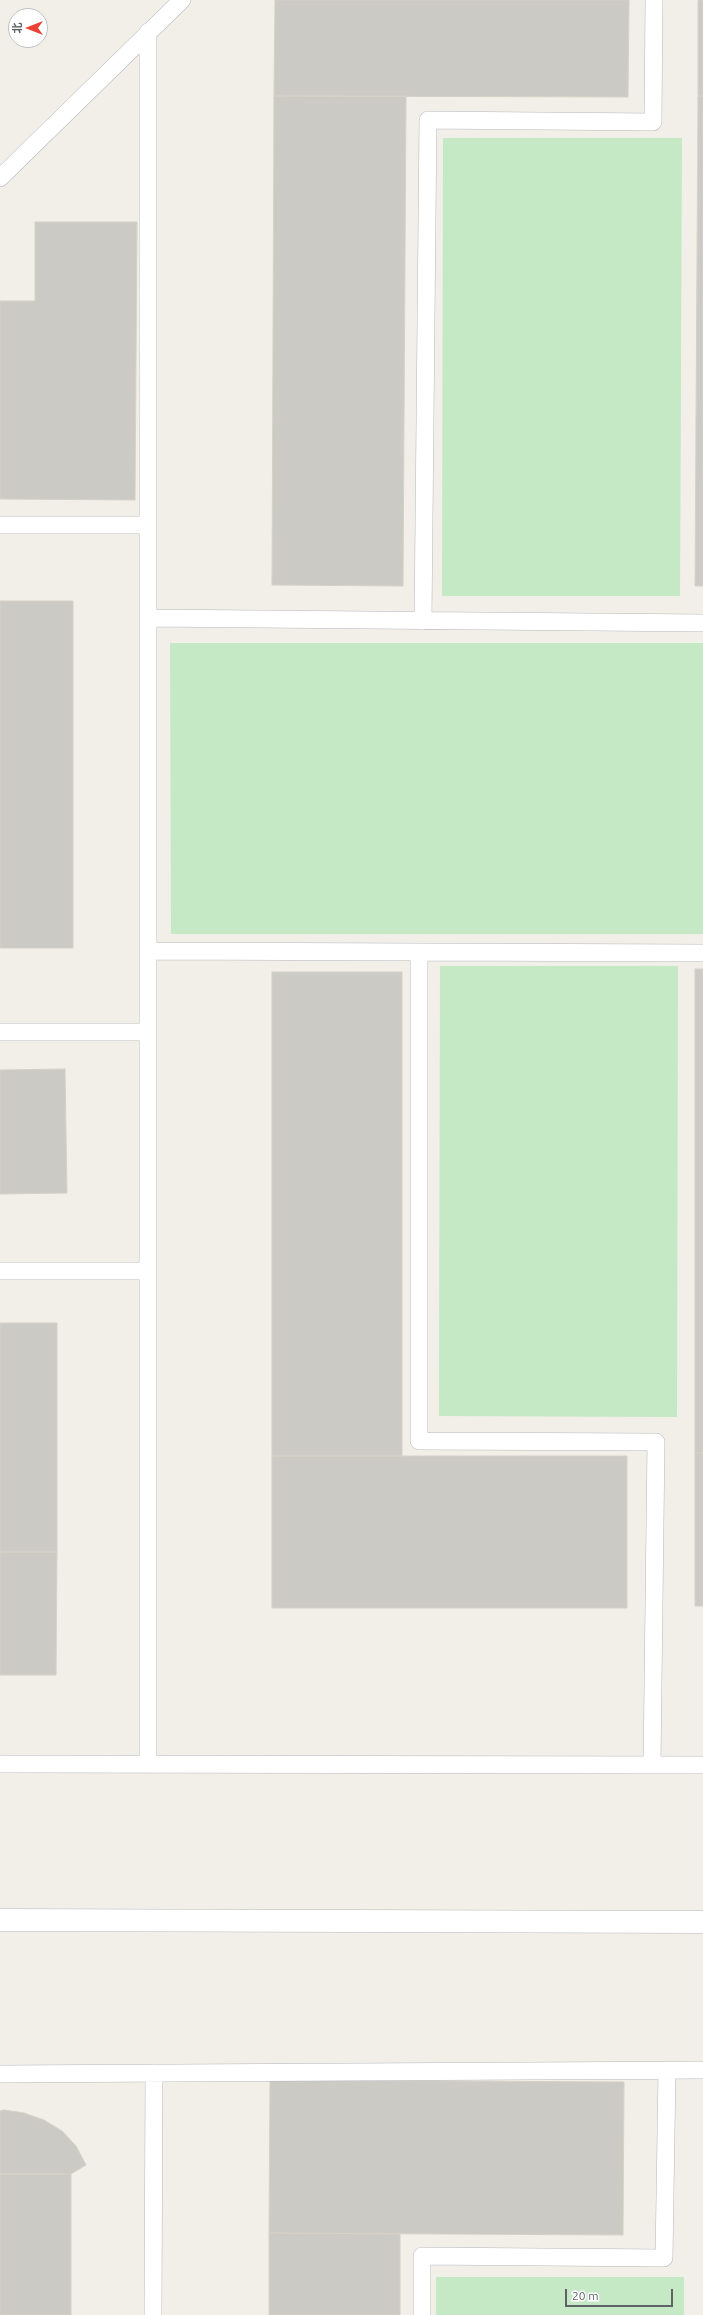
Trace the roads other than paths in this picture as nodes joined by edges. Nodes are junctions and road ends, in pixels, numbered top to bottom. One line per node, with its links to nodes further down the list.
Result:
1 (182, 0): 3 (lane)
2 (654, 0): 8 (lane)
3 (148, 32): 4 (lane); 6 (lane)
4 (0, 178)
5 (0, 525): 6 (lane)
6 (148, 525): 7 (lane)
7 (148, 618): 8 (lane); 10 (lane)
8 (423, 621): 9 (lane)
9 (703, 623)
10 (148, 952): 11 (lane); 14 (lane)
11 (419, 952): 12 (lane); 19 (lane)
12 (703, 953)
13 (0, 1032): 14 (lane)
14 (148, 1032): 16 (lane)
15 (0, 1271): 16 (lane)
16 (148, 1271): 18 (lane)
17 (0, 1764): 18 (lane)
18 (148, 1764): 19 (lane)
19 (652, 1765): 20 (lane)
20 (703, 1765)
21 (0, 1920): 22 (street)
22 (703, 1922)
23 (667, 2070): 24 (lane); 25 (lane); 28 (lane)
24 (703, 2070)
25 (154, 2073): 26 (lane); 27 (lane)
26 (0, 2074)
27 (153, 2315)
28 (422, 2315)

